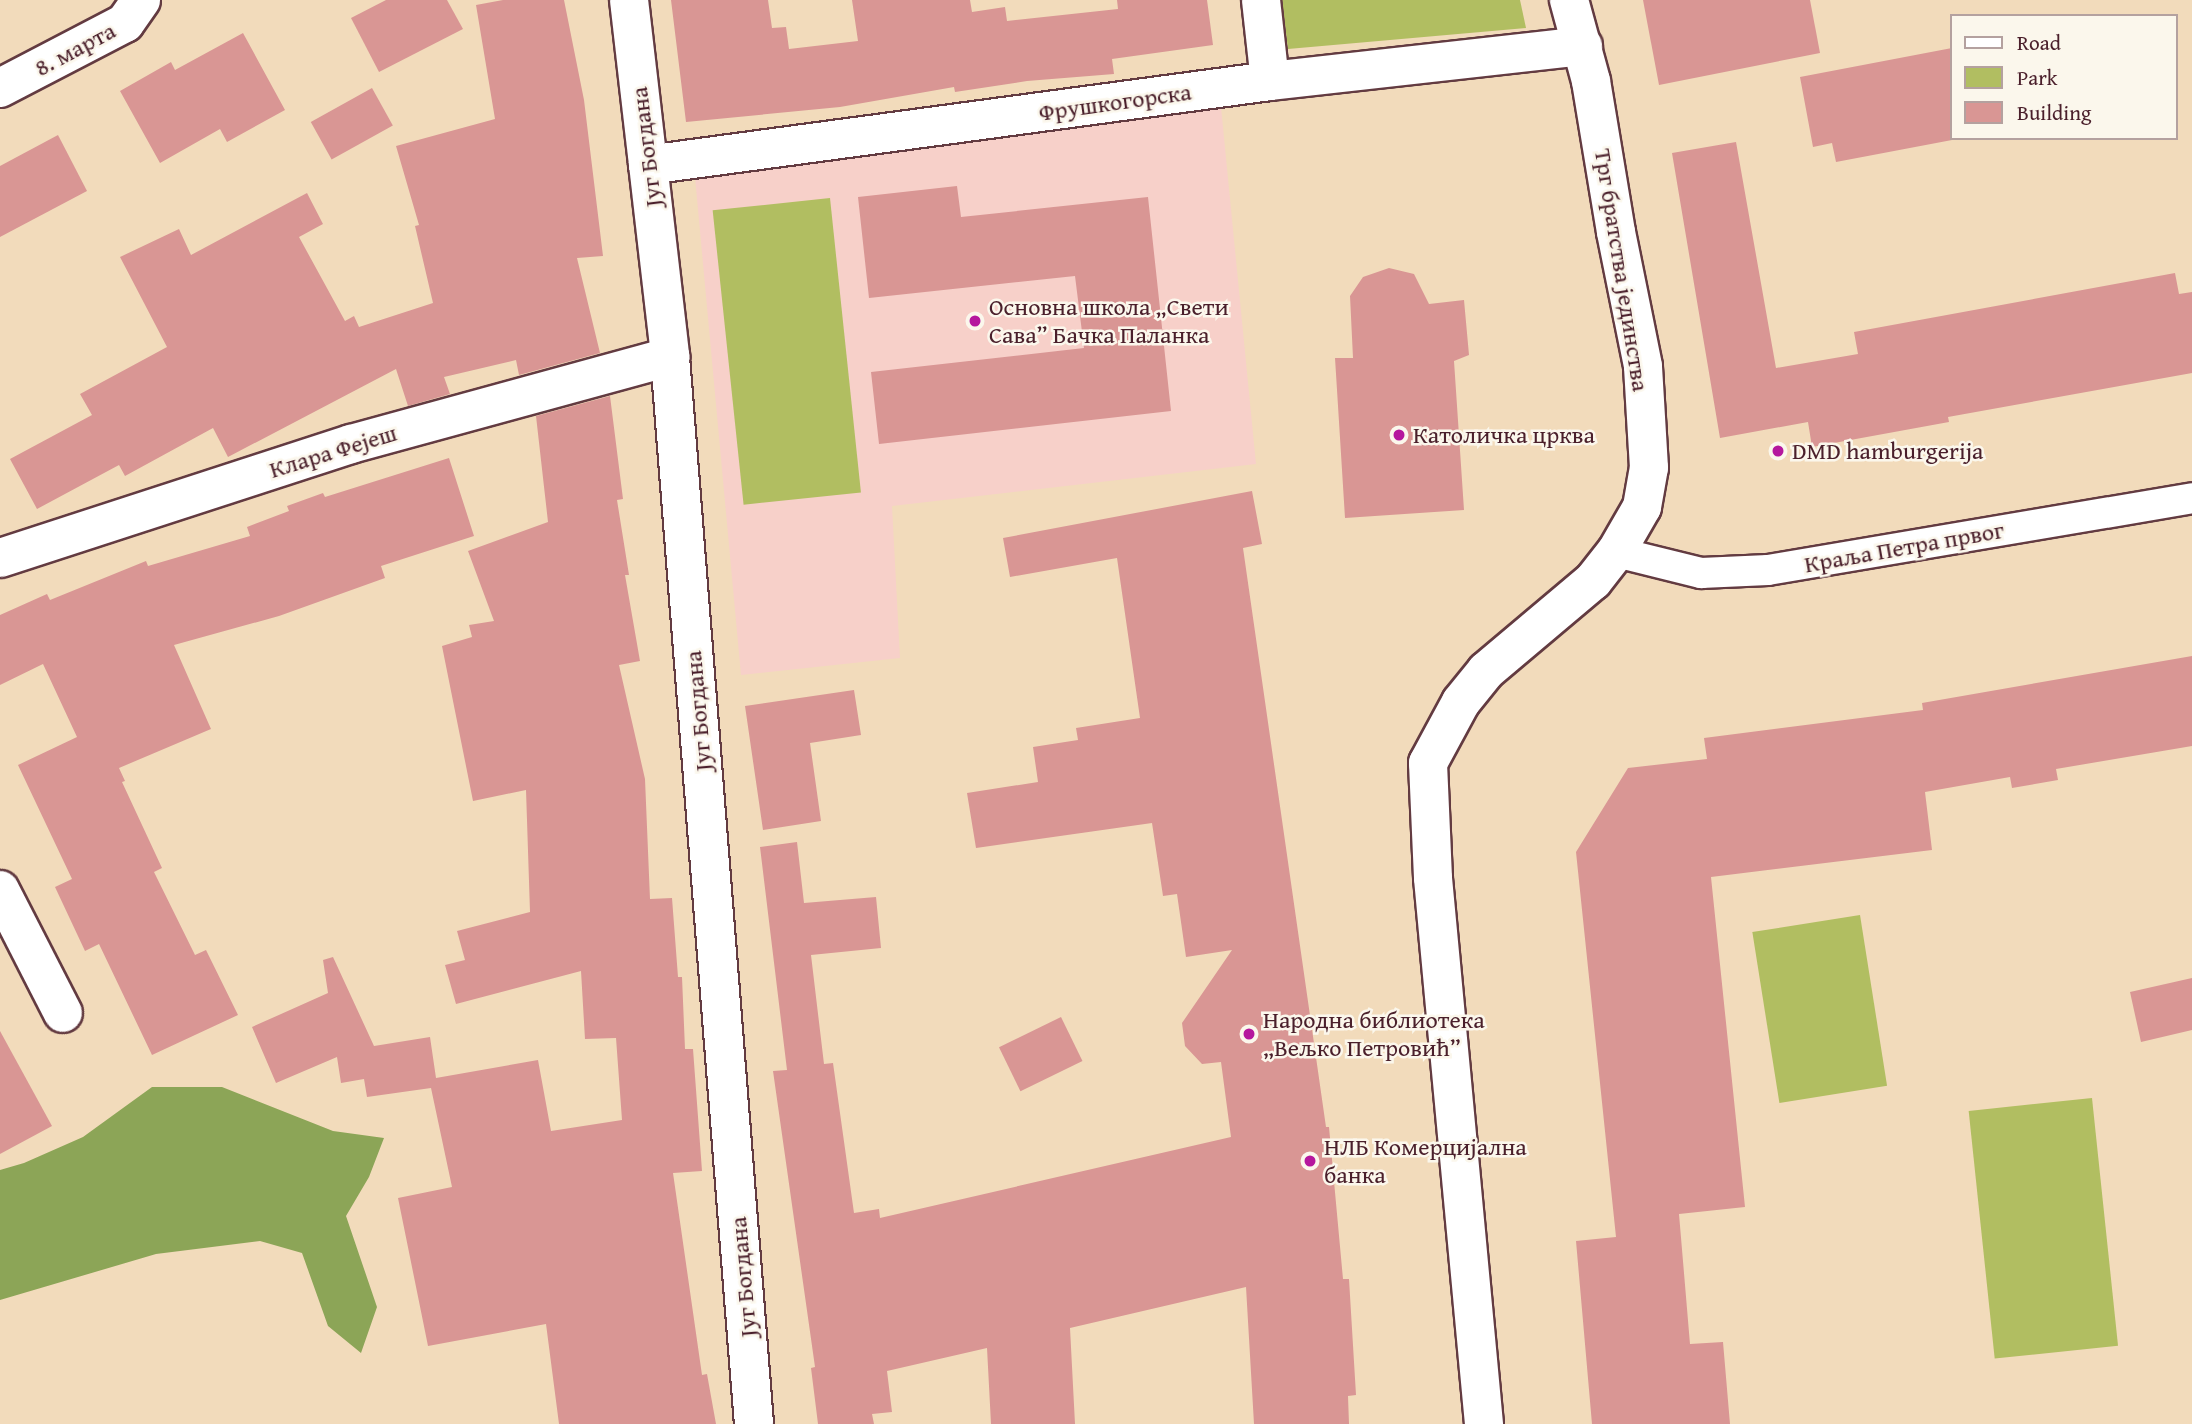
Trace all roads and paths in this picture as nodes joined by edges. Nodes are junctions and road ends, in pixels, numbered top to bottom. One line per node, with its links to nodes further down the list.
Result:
1 (141, 0): 7 (street, 8. марта)
2 (629, 0): 8 (street, Југ Богдана)
3 (1261, 0): 6 (street)
4 (1569, 0): 5 (street, Трг братства јединства)
5 (1583, 46): 6 (street, Фрушкогорска); 11 (street, Трг братства јединства)
6 (1270, 81): 8 (street, Фрушкогорска)
7 (0, 88)
8 (648, 165): 9 (street, Југ Богдана)
9 (670, 357): 12 (street, Клара Фејеш); 15 (street, Југ Богдана)
10 (2192, 498): 11 (street, Краља Петра првог)
11 (1616, 552): 16 (street, Трг братства јединства)
12 (0, 558)
13 (0, 890): 14 (street)
14 (63, 1013)
15 (754, 1424)
16 (1484, 1424)

